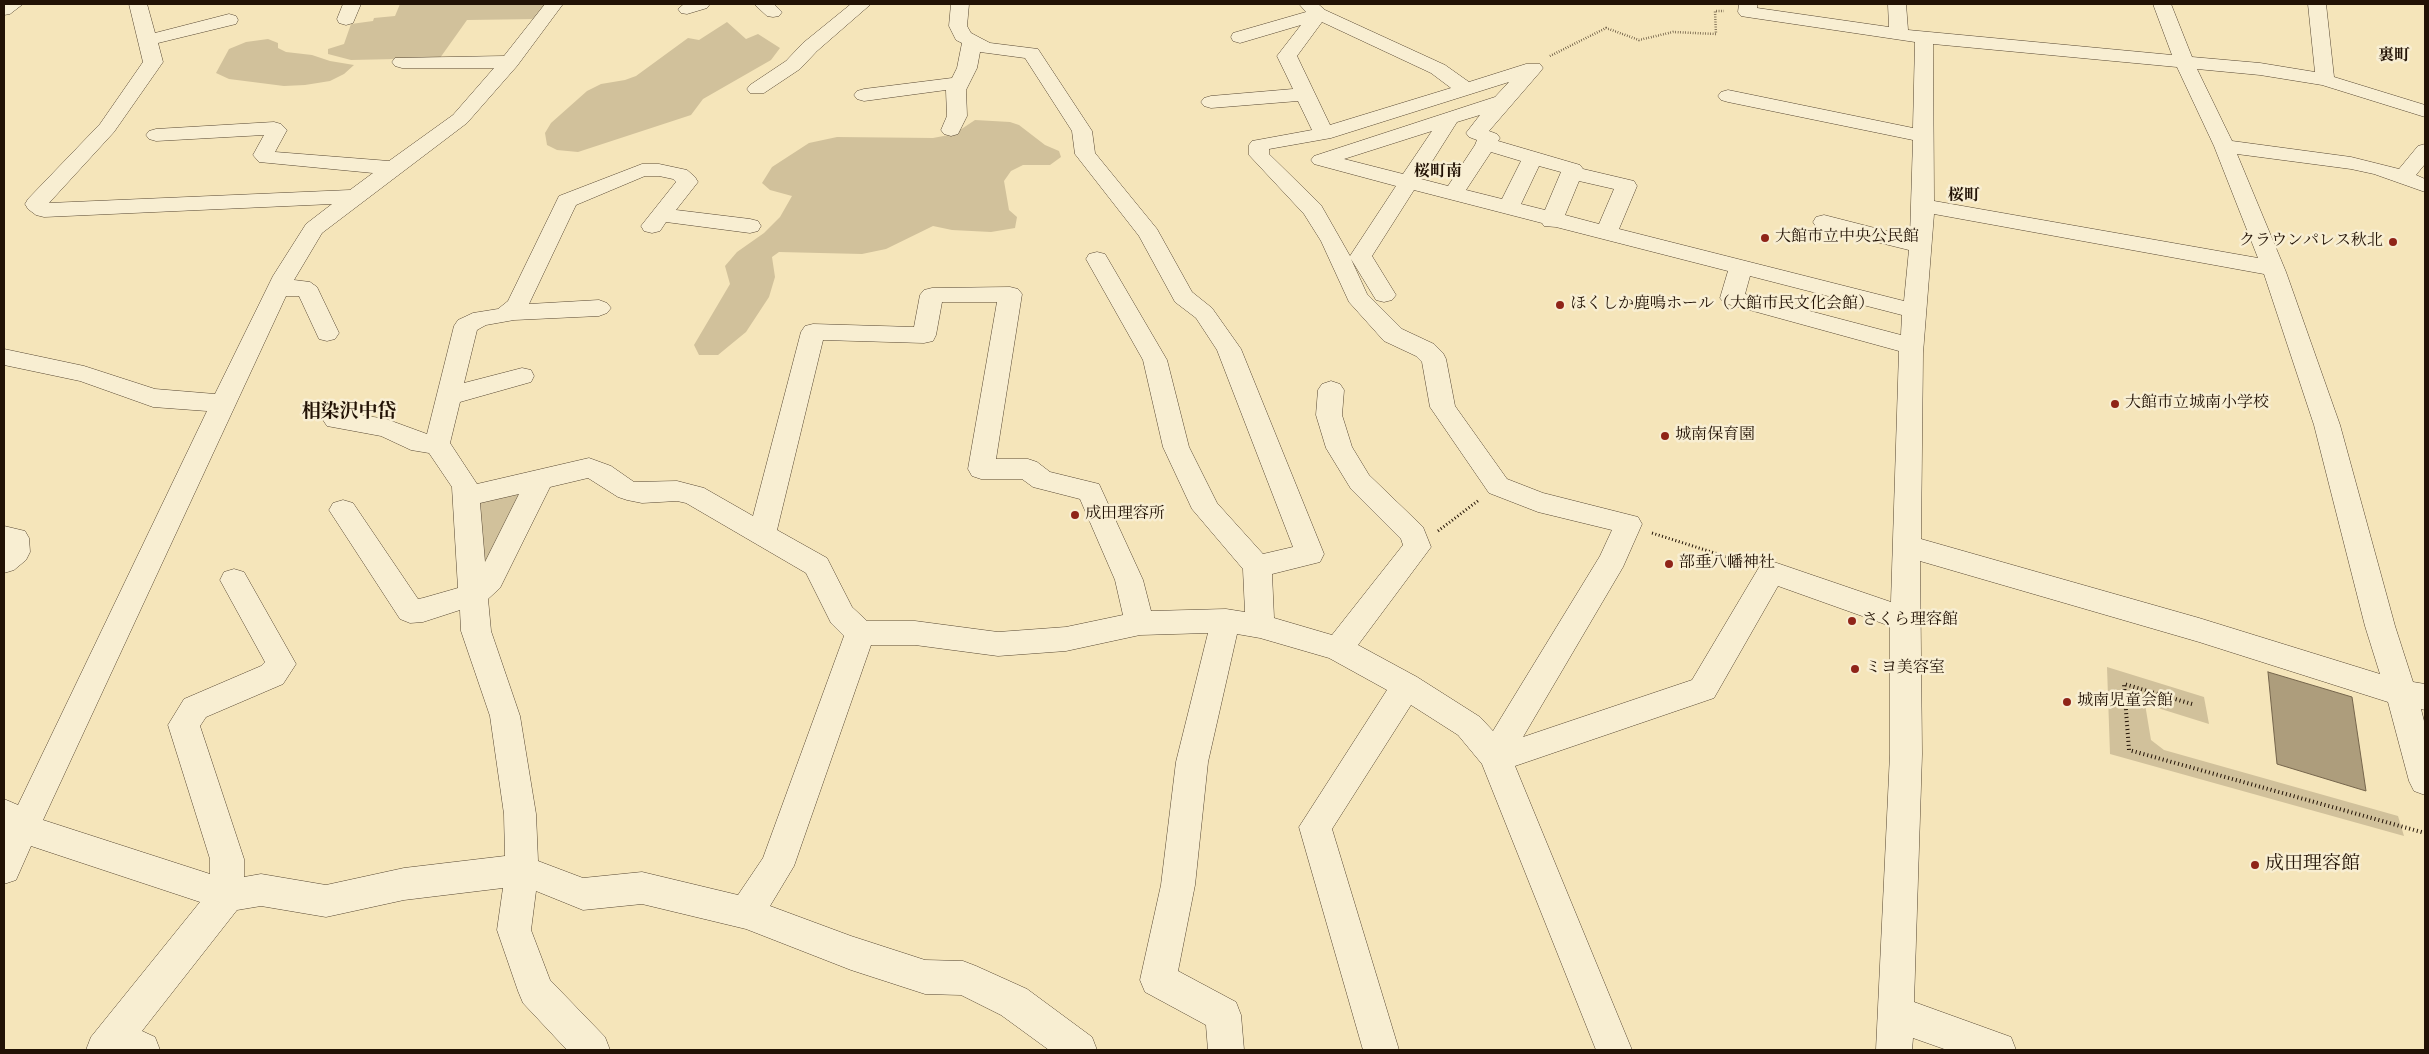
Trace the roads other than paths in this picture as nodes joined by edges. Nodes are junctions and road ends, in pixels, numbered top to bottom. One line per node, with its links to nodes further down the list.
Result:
1 (14, 4): 11 (street)
2 (138, 4): 16 (street)
3 (554, 4): 20 (street)
4 (862, 4): 23 (street)
5 (960, 4): 17 (street)
6 (1897, 4): 13 (street)
7 (2162, 4): 18 (street)
8 (2317, 4): 21 (street)
9 (1748, 7): 13 (street)
10 (1313, 9): 14 (street); 24 (street); 25 (street)
11 (4, 10)
12 (229, 20): 16 (street)
13 (1899, 35): 15 (street)
14 (1240, 37)
15 (1924, 38): 18 (street); 35 (street)
16 (147, 40): 46 (street)
17 (972, 42): 22 (street); 78 (street)
18 (2184, 61): 21 (street); 37 (street)
19 (402, 62): 20 (street)
20 (510, 62): 40 (street)
21 (2325, 80): 30 (street)
22 (959, 83): 26 (street); 32 (street)
23 (757, 89)
24 (1467, 90): 28 (street); 33 (street)
25 (1305, 94): 29 (street); 33 (street)
26 (864, 95)
27 (1728, 96): 35 (street)
28 (1502, 101): 31 (street); 36 (street)
29 (1211, 102)
30 (2425, 111)
31 (1450, 118): 43 (street); 43 (street)
32 (951, 130)
33 (1324, 134): 89 (street)
34 (156, 135): 40 (street)
35 (1923, 136): 47 (street)
36 (1485, 144): 39 (street); 45 (street)
37 (2224, 146): 42 (street); 56 (street)
38 (2425, 150): 42 (street)
39 (1533, 158): 41 (street); 48 (street)
40 (394, 168): 46 (street)
41 (1572, 173): 49 (street); 52 (street)
42 (2403, 178): 44 (street)
43 (1408, 183): 45 (street); 58 (street)
44 (2425, 186)
45 (1452, 195): 48 (street)
46 (355, 196): 57 (street)
47 (1923, 206): 53 (street); 56 (street)
48 (1508, 209): 49 (street)
49 (1552, 220): 52 (street)
50 (1824, 222): 53 (street)
51 (750, 226): 61 (street)
52 (1606, 233): 55 (street)
53 (1920, 246): 60 (street)
54 (1097, 260): 78 (street)
55 (1741, 267): 60 (street); 63 (street)
56 (2273, 268): 88 (street)
57 (278, 289): 62 (street); 68 (street)
58 (1384, 296)
59 (600, 308): 61 (street)
60 (1915, 311): 63 (street)
61 (508, 313): 67 (street)
62 (327, 333)
63 (1912, 346): 76 (street)
64 (4, 358): 68 (street)
65 (522, 376): 67 (street)
66 (1331, 390): 86 (street)
67 (449, 396): 70 (street)
68 (225, 404): 91 (street)
69 (336, 420): 70 (street)
70 (437, 444): 72 (street)
71 (540, 479): 72 (street); 74 (street); 80 (street)
72 (466, 496): 80 (street)
73 (343, 510): 80 (street)
74 (762, 534): 83 (street); 85 (street)
75 (4, 536): 77 (street)
76 (1907, 546): 81 (street); 88 (street)
77 (4, 562)
78 (1257, 566): 84 (street)
79 (234, 580): 94 (street)
80 (474, 594): 93 (street)
81 (1905, 619): 89 (street); 96 (street)
82 (1226, 621): 83 (street); 84 (street); 100 (street)
83 (1140, 623): 85 (street)
84 (1260, 626): 86 (street)
85 (860, 633): 95 (street)
86 (1338, 649): 87 (street)
87 (1406, 686): 89 (street); 101 (street)
88 (2413, 695): 90 (street)
89 (1496, 756): 102 (street)
90 (2425, 781)
91 (14, 822): 92 (street); 94 (street)
92 (4, 869)
93 (522, 870): 94 (street); 95 (street); 98 (street)
94 (226, 895): 97 (street)
95 (746, 913): 99 (street)
96 (1896, 1014): 103 (street); 104 (street)
97 (119, 1047)
98 (592, 1050)
99 (1079, 1050)
100 (1226, 1050)
101 (1381, 1050)
102 (1614, 1050)
103 (1894, 1050)
104 (1998, 1050)

